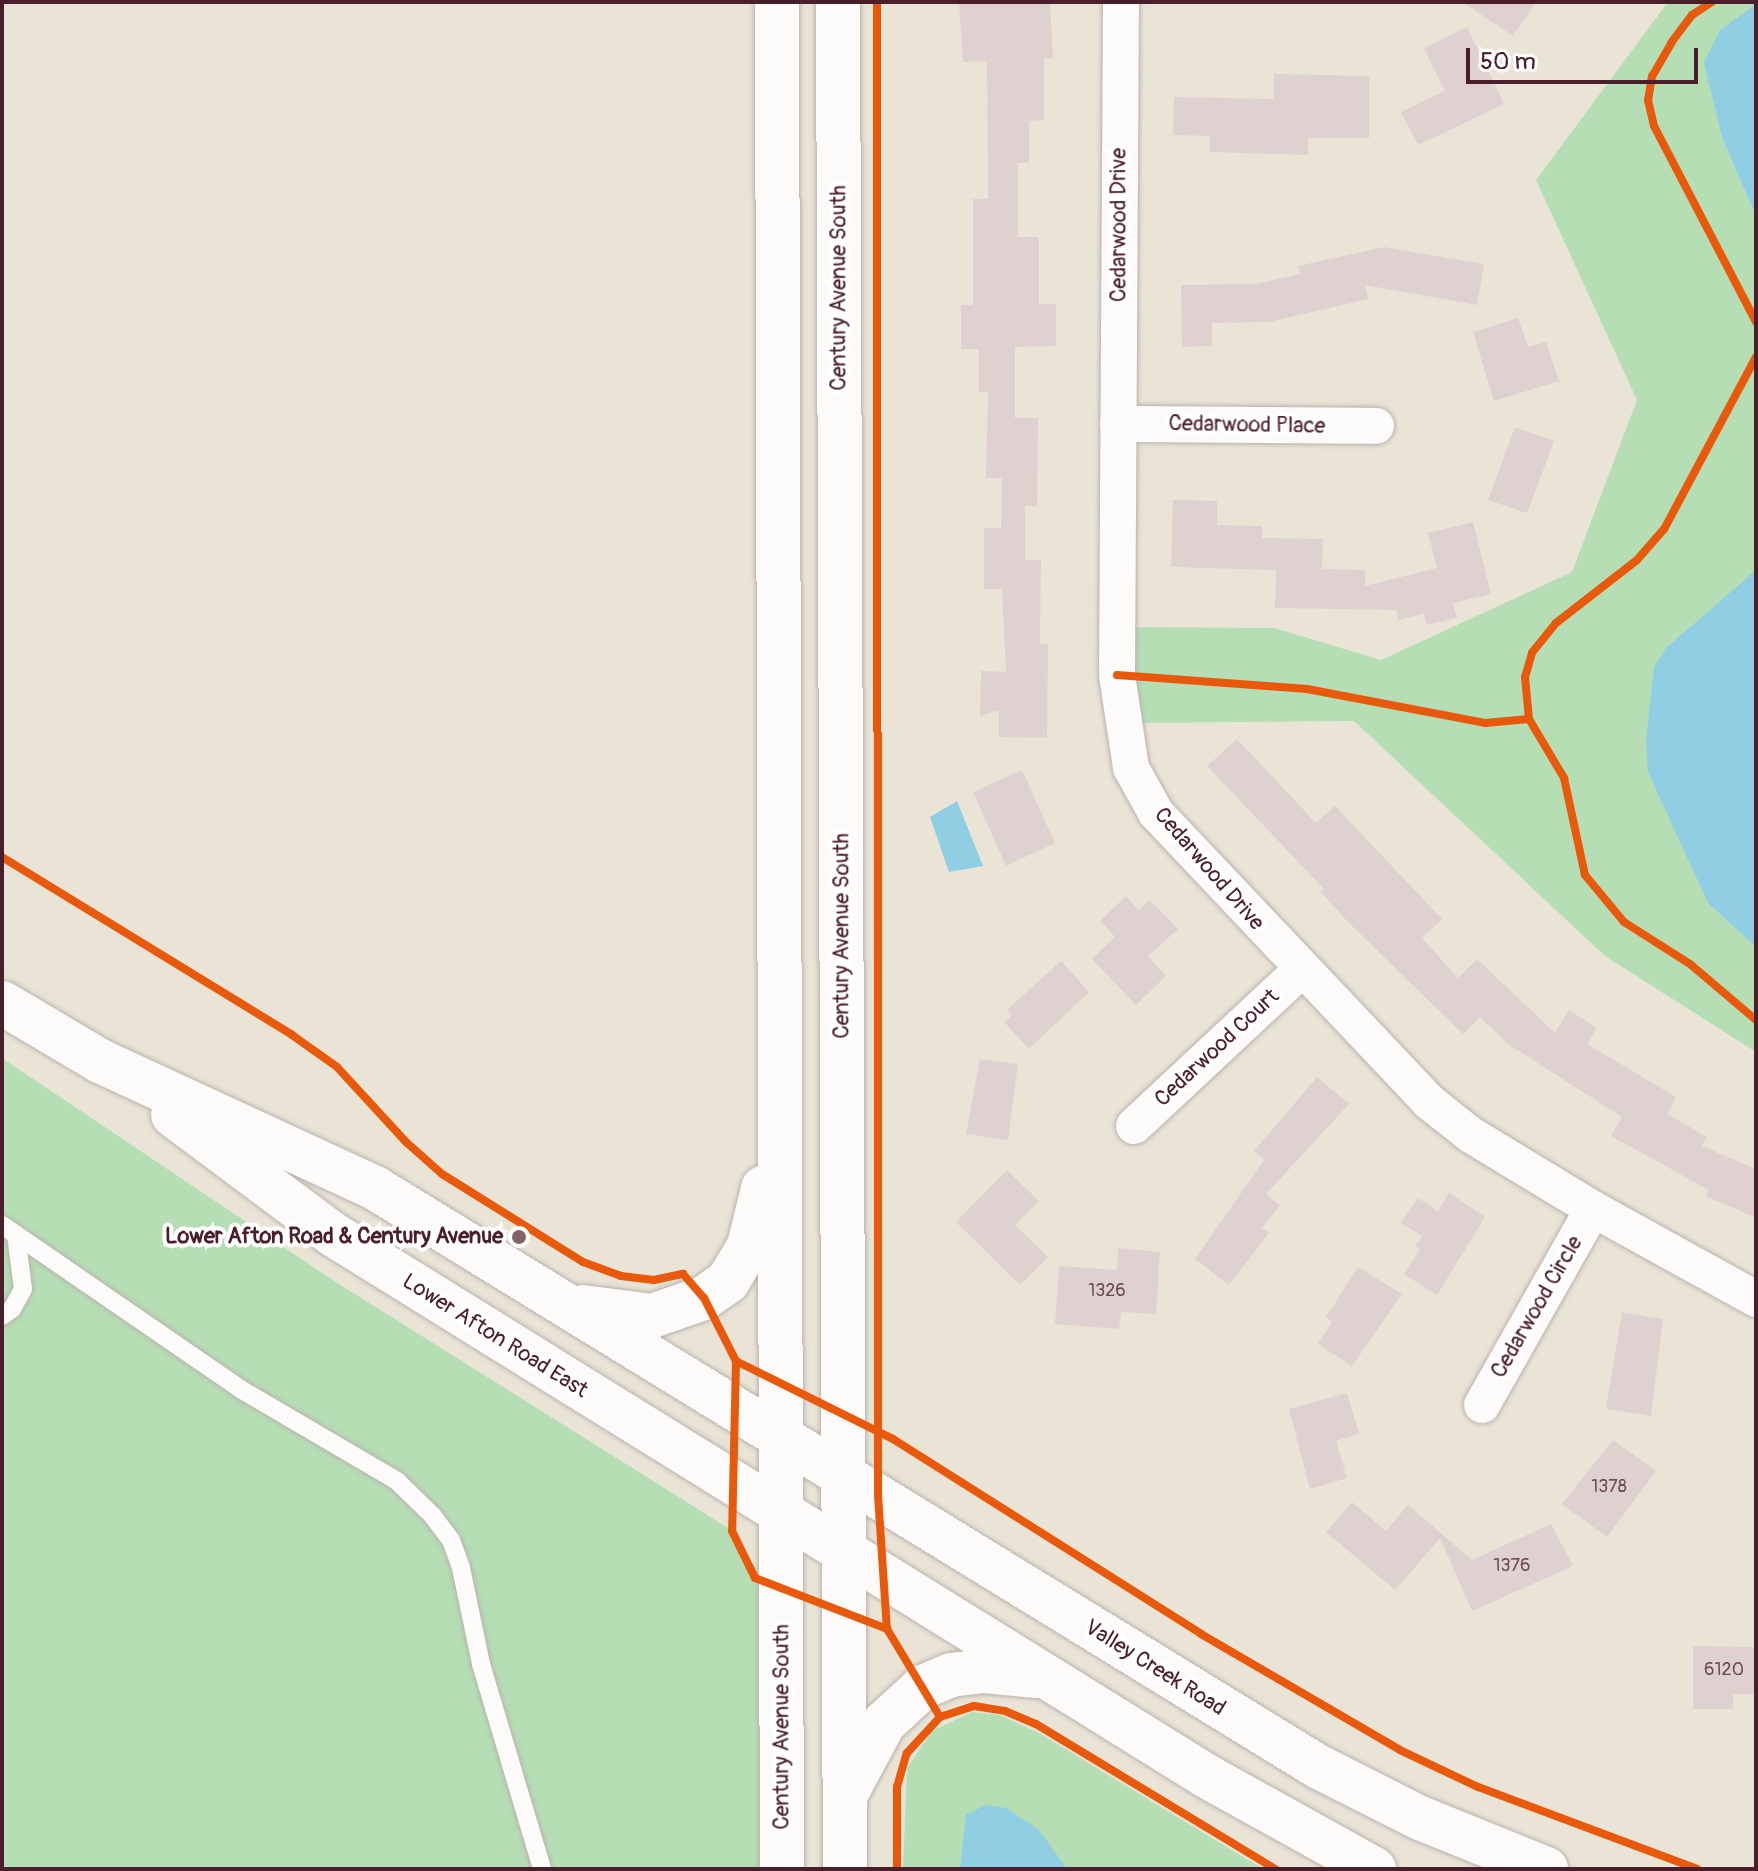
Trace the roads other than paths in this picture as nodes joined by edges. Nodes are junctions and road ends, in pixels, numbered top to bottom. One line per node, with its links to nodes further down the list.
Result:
1 (777, 2): 9 (main road, Century Avenue South)
2 (838, 2): 18 (main road, Century Avenue South)
3 (1121, 2): 4 (street, Cedarwood Drive)
4 (1118, 424): 5 (street, Cedarwood Place); 6 (street, Cedarwood Drive)
5 (1376, 426)
6 (1300, 971): 10 (street, Cedarwood Court); 11 (street, Cedarwood Drive)
7 (2, 1003): 8 (main road, Lower Afton Road East)
8 (100, 1061): 14 (main road, Lower Afton Road East); 19 (main road, Lower Afton Road East)
9 (779, 1119): 14 (main road); 17 (main road, Century Avenue South)
10 (1134, 1126)
11 (1593, 1209): 13 (street, Cedarwood Drive); 16 (street, Cedarwood Circle)
12 (9, 1230): 15 (lane); 23 (lane)
13 (1756, 1299)
14 (567, 1304): 17 (main road, Lower Afton Road East)
15 (2, 1316)
16 (1482, 1405)
17 (780, 1434): 18 (main road, Valley Creek Road); 19 (main road, Century Avenue South)
18 (844, 1472): 20 (main road, Century Avenue South); 27 (main road, Valley Creek Road)
19 (782, 1515): 20 (main road); 24 (main road, Century Avenue South)
20 (844, 1553): 21 (main road); 22 (main road, Century Avenue South)
21 (1051, 1680): 22 (main road); 26 (main road)
22 (845, 1796): 25 (main road, Century Avenue South)
23 (542, 1869)
24 (782, 1869)
25 (845, 1869)
26 (1374, 1869)
27 (1546, 1869)

